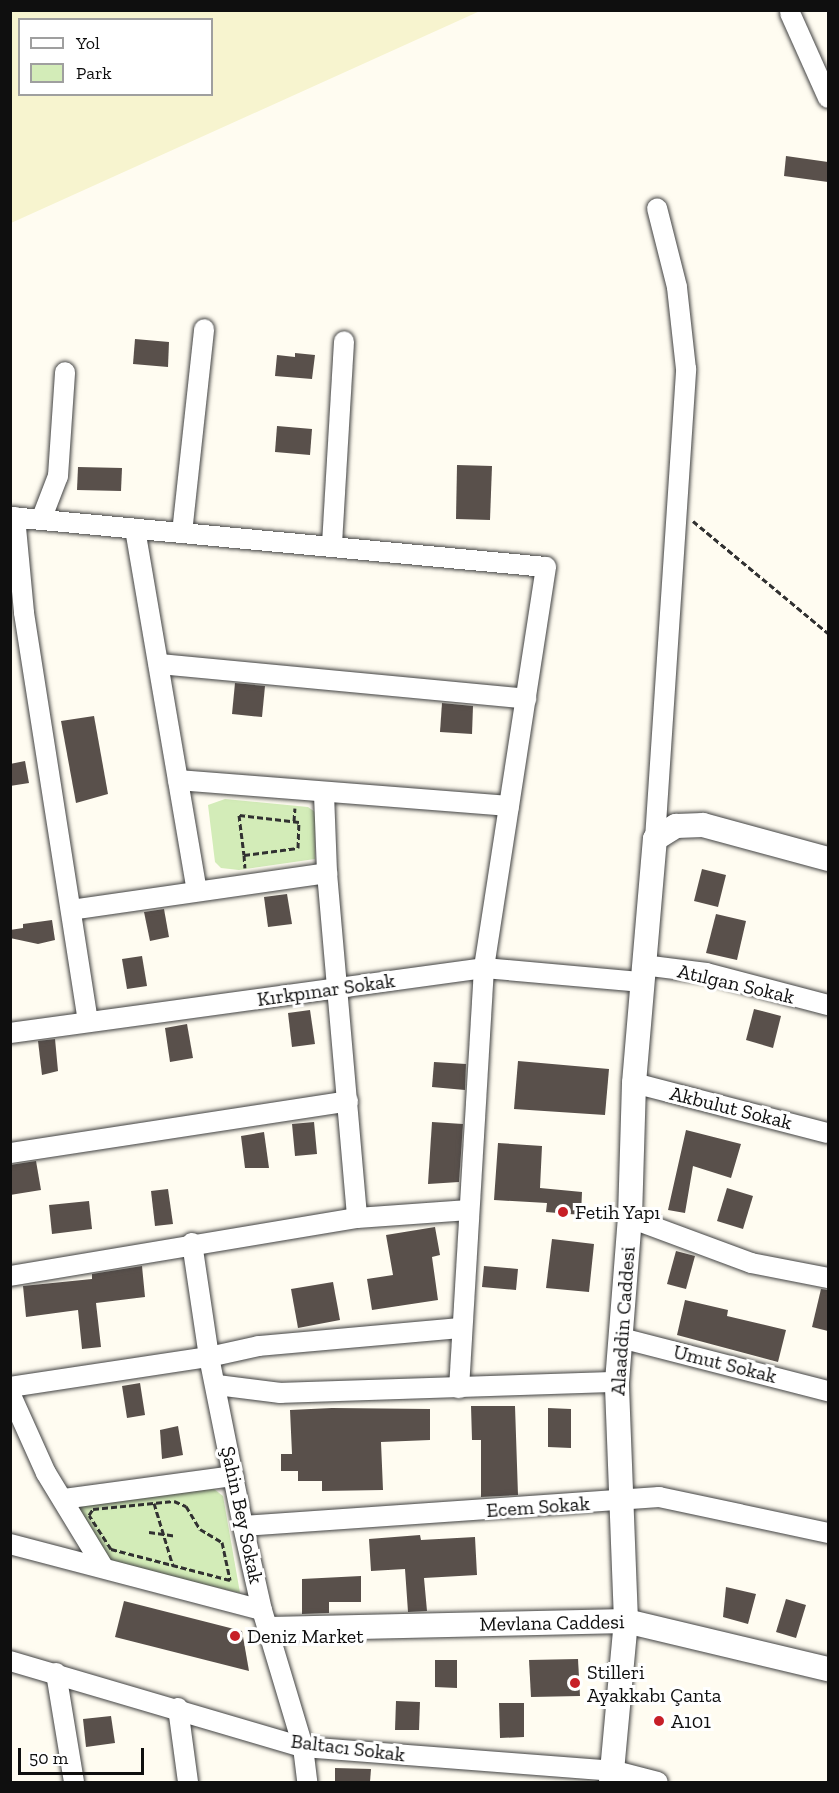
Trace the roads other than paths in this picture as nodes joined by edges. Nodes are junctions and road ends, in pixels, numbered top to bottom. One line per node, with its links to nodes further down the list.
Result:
1 (790, 13): 2 (street)
2 (828, 98)
3 (657, 208): 17 (street)
4 (204, 329): 10 (street)
5 (344, 341): 11 (street)
6 (65, 372): 8 (street)
7 (13, 517): 8 (street); 21 (street)
8 (41, 520): 9 (street)
9 (135, 529): 10 (street); 12 (street)
10 (182, 533): 11 (street)
11 (332, 544): 13 (street)
12 (159, 664): 13 (street); 14 (street)
13 (526, 699): 16 (street)
14 (178, 780): 15 (street); 20 (street)
15 (324, 794): 16 (street); 19 (street)
16 (509, 806): 22 (street)
17 (655, 839): 18 (street); 23 (street, Alaaddin Caddesi)
18 (828, 859)
19 (327, 873): 20 (street); 24 (street)
20 (197, 890): 21 (street)
21 (71, 910): 26 (street)
22 (484, 968): 23 (street, Kırkpınar Sokak); 24 (street, Kırkpınar Sokak); 32 (street)
23 (642, 974): 25 (street, Atılgan Sokak); 28 (street, Alaaddin Caddesi)
24 (338, 988): 26 (street, Kırkpınar Sokak); 29 (street)
25 (828, 1005)
26 (88, 1023): 27 (street, Kırkpınar Sokak)
27 (10, 1033)
28 (634, 1083): 30 (street, Akbulut Sokak); 34 (street, Alaaddin Caddesi)
29 (348, 1101): 31 (street); 33 (street)
30 (828, 1132)
31 (10, 1153)
32 (469, 1210): 33 (street); 38 (street)
33 (357, 1218): 35 (street)
34 (630, 1218): 37 (street); 39 (street, Alaaddin Caddesi)
35 (192, 1243): 36 (street); 40 (street, Şahin Bey Sokak)
36 (10, 1276)
37 (828, 1278)
38 (461, 1328): 40 (street); 44 (street)
39 (621, 1338): 41 (street, Alaaddin Caddesi); 45 (street, Umut Sokak)
40 (209, 1358): 42 (street, Şahin Bey Sokak); 43 (street)
41 (617, 1382): 44 (street); 49 (street, Alaaddin Caddesi)
42 (217, 1385): 44 (street); 47 (street, Şahin Bey Sokak)
43 (10, 1387)
44 (459, 1389)
45 (828, 1391)
46 (10, 1393): 48 (street)
47 (233, 1476): 48 (street); 50 (street, Şahin Bey Sokak)
48 (63, 1499): 53 (street)
49 (620, 1501): 50 (street, Ecem Sokak); 51 (street, Ecem Sokak); 55 (street, Alaaddin Caddesi)
50 (243, 1526): 54 (street, Şahin Bey Sokak)
51 (828, 1533)
52 (10, 1544): 53 (street)
53 (102, 1565): 54 (street)
54 (266, 1619): 55 (street, Mevlana Caddesi); 60 (street, Şahin Bey Sokak)
55 (626, 1621): 57 (street, Mevlana Caddesi); 61 (street, Alaaddin Caddesi)
56 (10, 1661): 58 (street, Baltacı Sokak)
57 (828, 1669)
58 (56, 1673): 59 (street, Baltacı Sokak); 62 (street)
59 (178, 1708): 60 (street, Baltacı Sokak); 63 (street)
60 (303, 1747): 61 (street, Baltacı Sokak); 64 (street, Şahin Bey Sokak)
61 (613, 1777): 65 (street, Baltacı Sokak)
62 (74, 1782)
63 (188, 1782)
64 (307, 1782)
65 (658, 1782)

